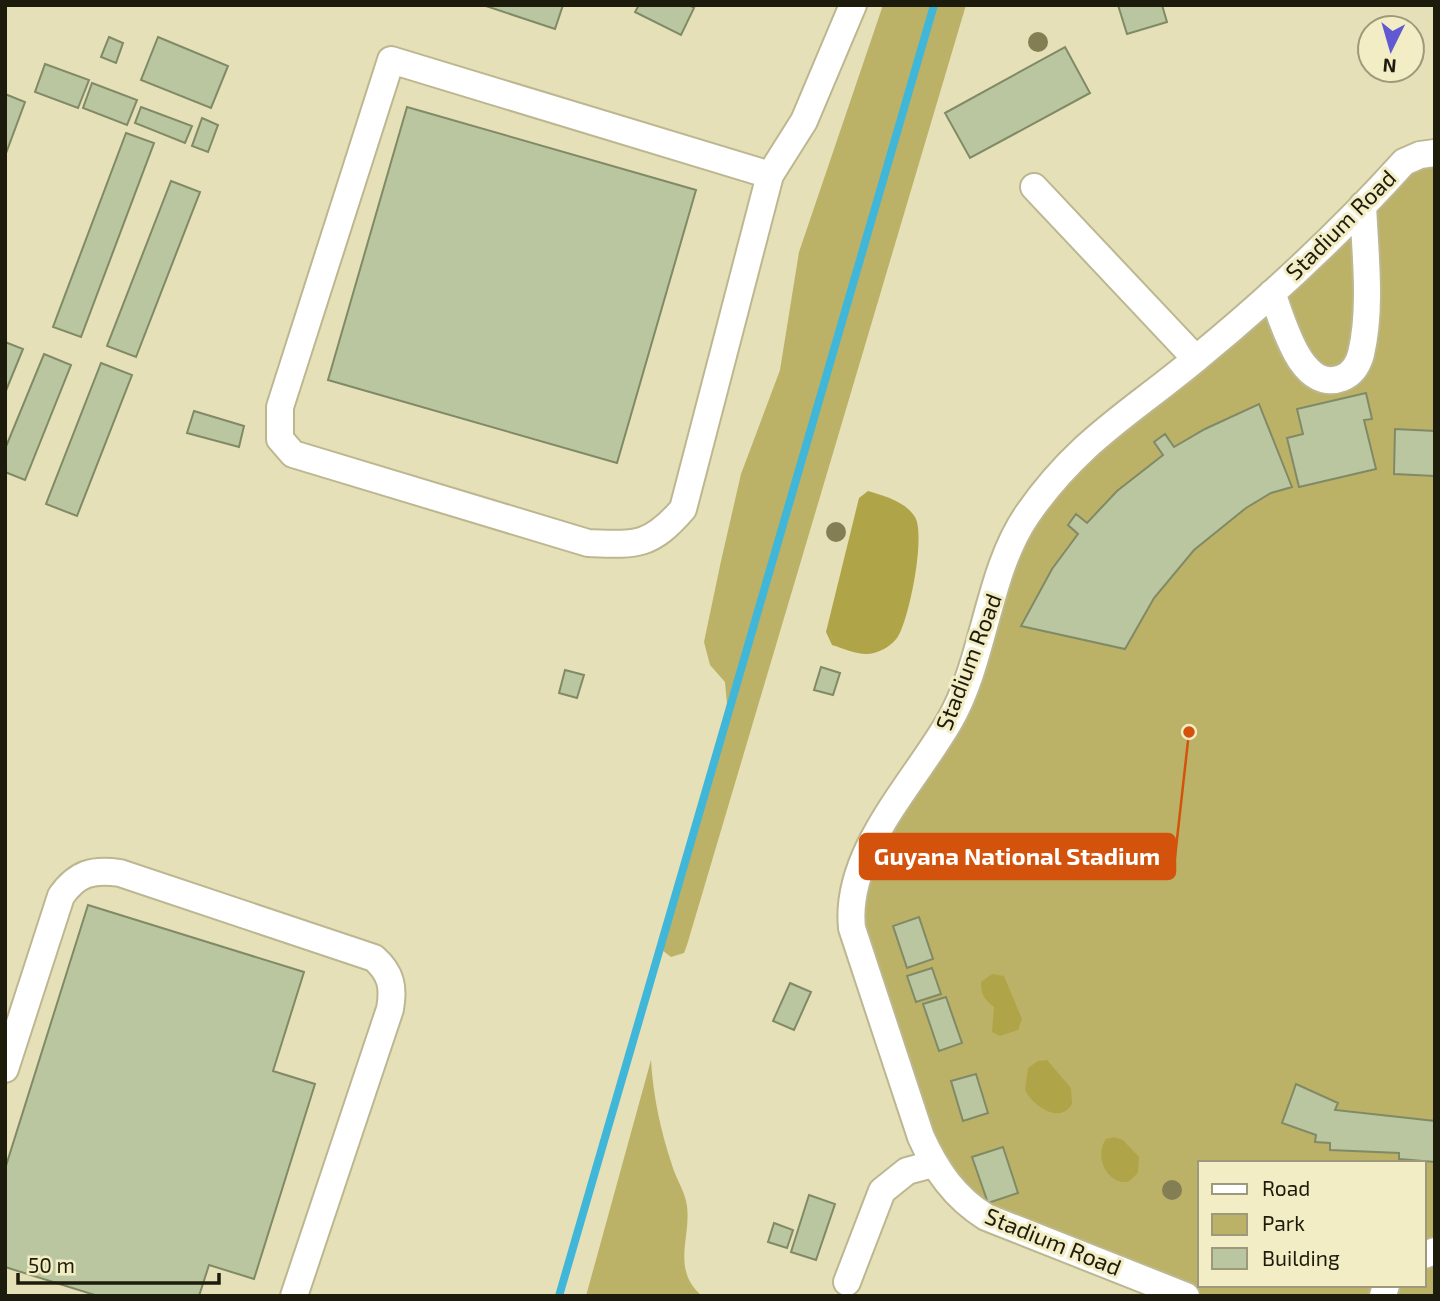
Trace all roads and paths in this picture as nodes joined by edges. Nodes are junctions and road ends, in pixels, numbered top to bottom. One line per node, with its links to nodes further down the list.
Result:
1 (853, 5): 3 (lane)
2 (1435, 153): 5 (lane, Stadium Road)
3 (770, 175): 3 (lane)
4 (1034, 187): 7 (lane)
5 (1363, 205): 6 (lane, Stadium Road); 6 (lane)
6 (1272, 293): 7 (lane, Stadium Road)
7 (1196, 359): 9 (lane, Stadium Road)
8 (5, 1069): 11 (lane)
9 (933, 1164): 10 (lane); 12 (lane, Stadium Road)
10 (847, 1282)
11 (294, 1296)
12 (1186, 1296)

